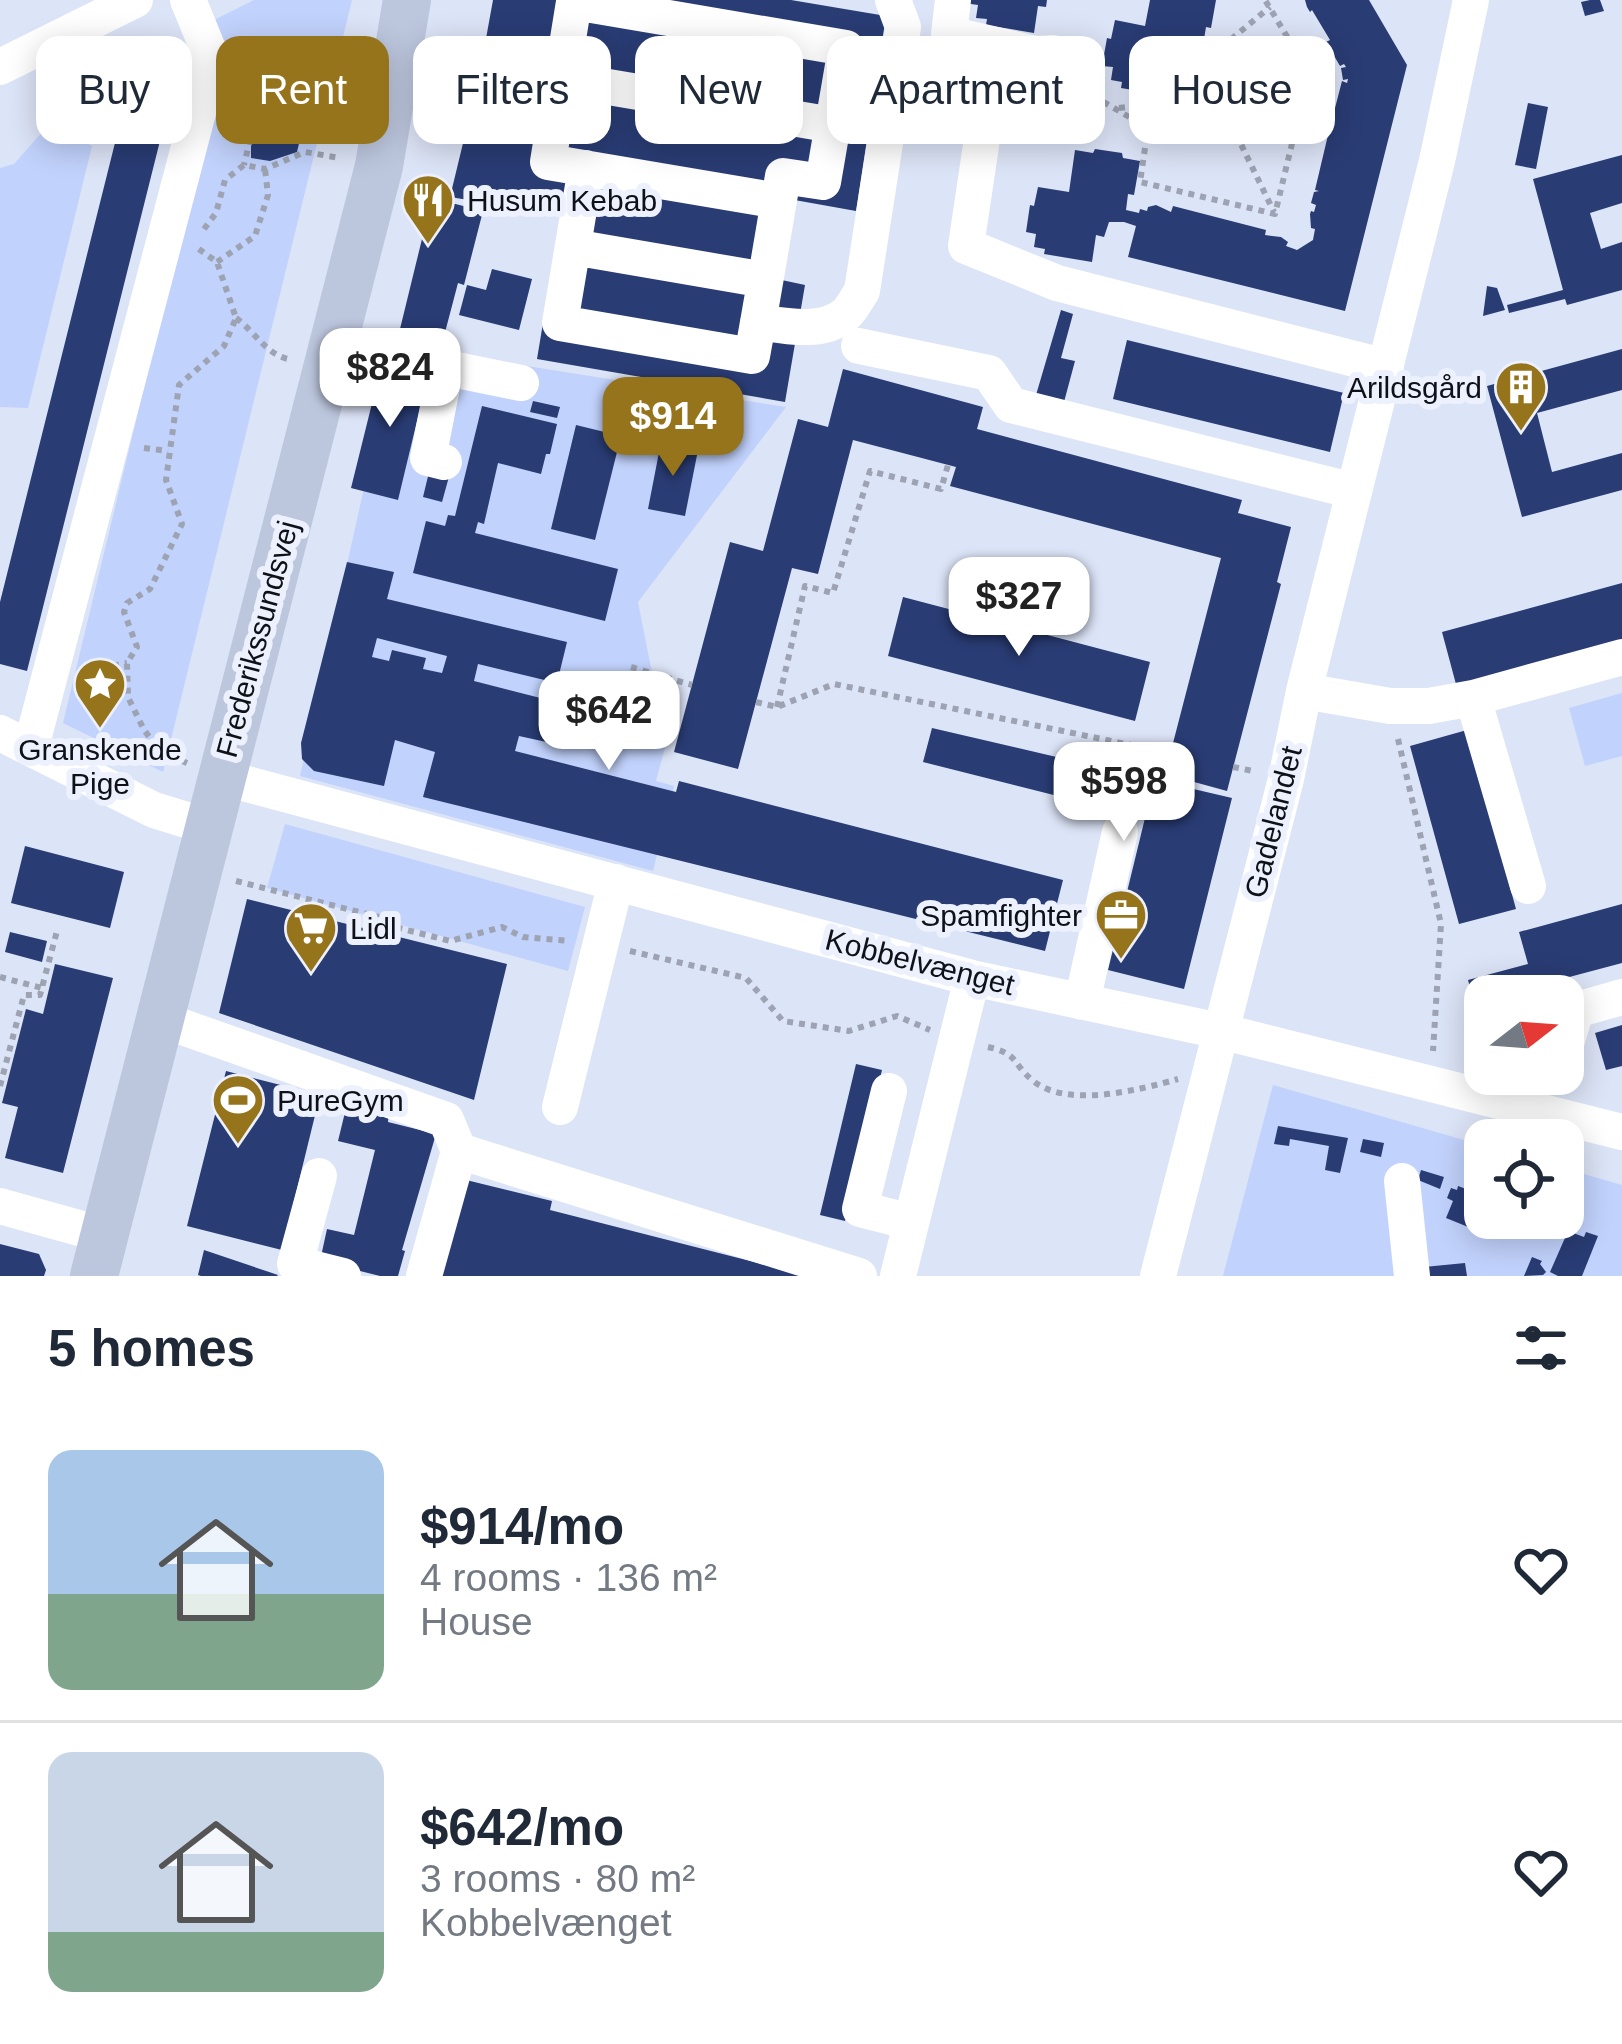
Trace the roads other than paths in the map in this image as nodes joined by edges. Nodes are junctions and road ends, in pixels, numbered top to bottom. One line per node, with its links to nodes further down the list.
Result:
1 (135, 0): 10 (street)
2 (188, 0): 30 (street)
3 (407, 0): 21 (main road, Frederikssundsvej)
4 (893, 0): 19 (street)
5 (927, 0): 7 (street)
6 (1471, 0): 22 (street, Gadelandet)
7 (951, 17): 22 (street)
8 (568, 36): 9 (street)
9 (827, 45)
10 (0, 67)
11 (611, 87): 12 (street)
12 (827, 124)
13 (551, 144): 15 (street)
14 (830, 144): 16 (street)
15 (586, 168): 16 (street); 17 (street)
16 (778, 201): 18 (street)
17 (573, 247): 18 (street); 19 (street)
18 (765, 280): 19 (street)
19 (758, 322)
20 (859, 346): 26 (street)
21 (332, 357): 23 (street); 31 (main road, Frederikssundsvej)
22 (1386, 367): 26 (street, Gadelandet)
23 (446, 368): 24 (street); 25 (street)
24 (521, 383)
25 (444, 462)
26 (1354, 491): 28 (street, Gadelandet)
27 (1622, 657): 29 (street)
28 (1304, 692): 29 (street); 41 (street, Gadelandet)
29 (1473, 698): 35 (street)
30 (11, 743): 33 (street)
31 (221, 777): 33 (main road, Frederikssundsvej); 34 (street, Kobbelvænget)
32 (1120, 832): 38 (street)
33 (203, 849): 40 (main road, Frederikssundsvej)
34 (616, 882): 36 (street, Kobbelvænget); 44 (street)
35 (1528, 886)
36 (972, 978): 38 (street, Kobbelvænget); 51 (street)
37 (1622, 997): 39 (street)
38 (1082, 1002): 41 (street, Kobbelvænget)
39 (1584, 1008)
40 (160, 1019): 47 (street); 52 (main road, Frederikssundsvej)
41 (1220, 1031): 45 (street, Kobbelvænget); 57 (street, Gadelandet)
42 (889, 1091): 51 (street)
43 (1551, 1095): 45 (street)
44 (560, 1107)
45 (1545, 1113): 46 (street, Kobbelvænget)
46 (1622, 1132)
47 (459, 1151): 54 (street); 55 (street)
48 (319, 1176): 53 (street)
49 (1402, 1181): 58 (street)
50 (0, 1206): 52 (street)
51 (911, 1222): 56 (street)
52 (99, 1256)
53 (343, 1276)
54 (424, 1276)
55 (860, 1276)
56 (898, 1276)
57 (1158, 1276)
58 (1412, 1276)

